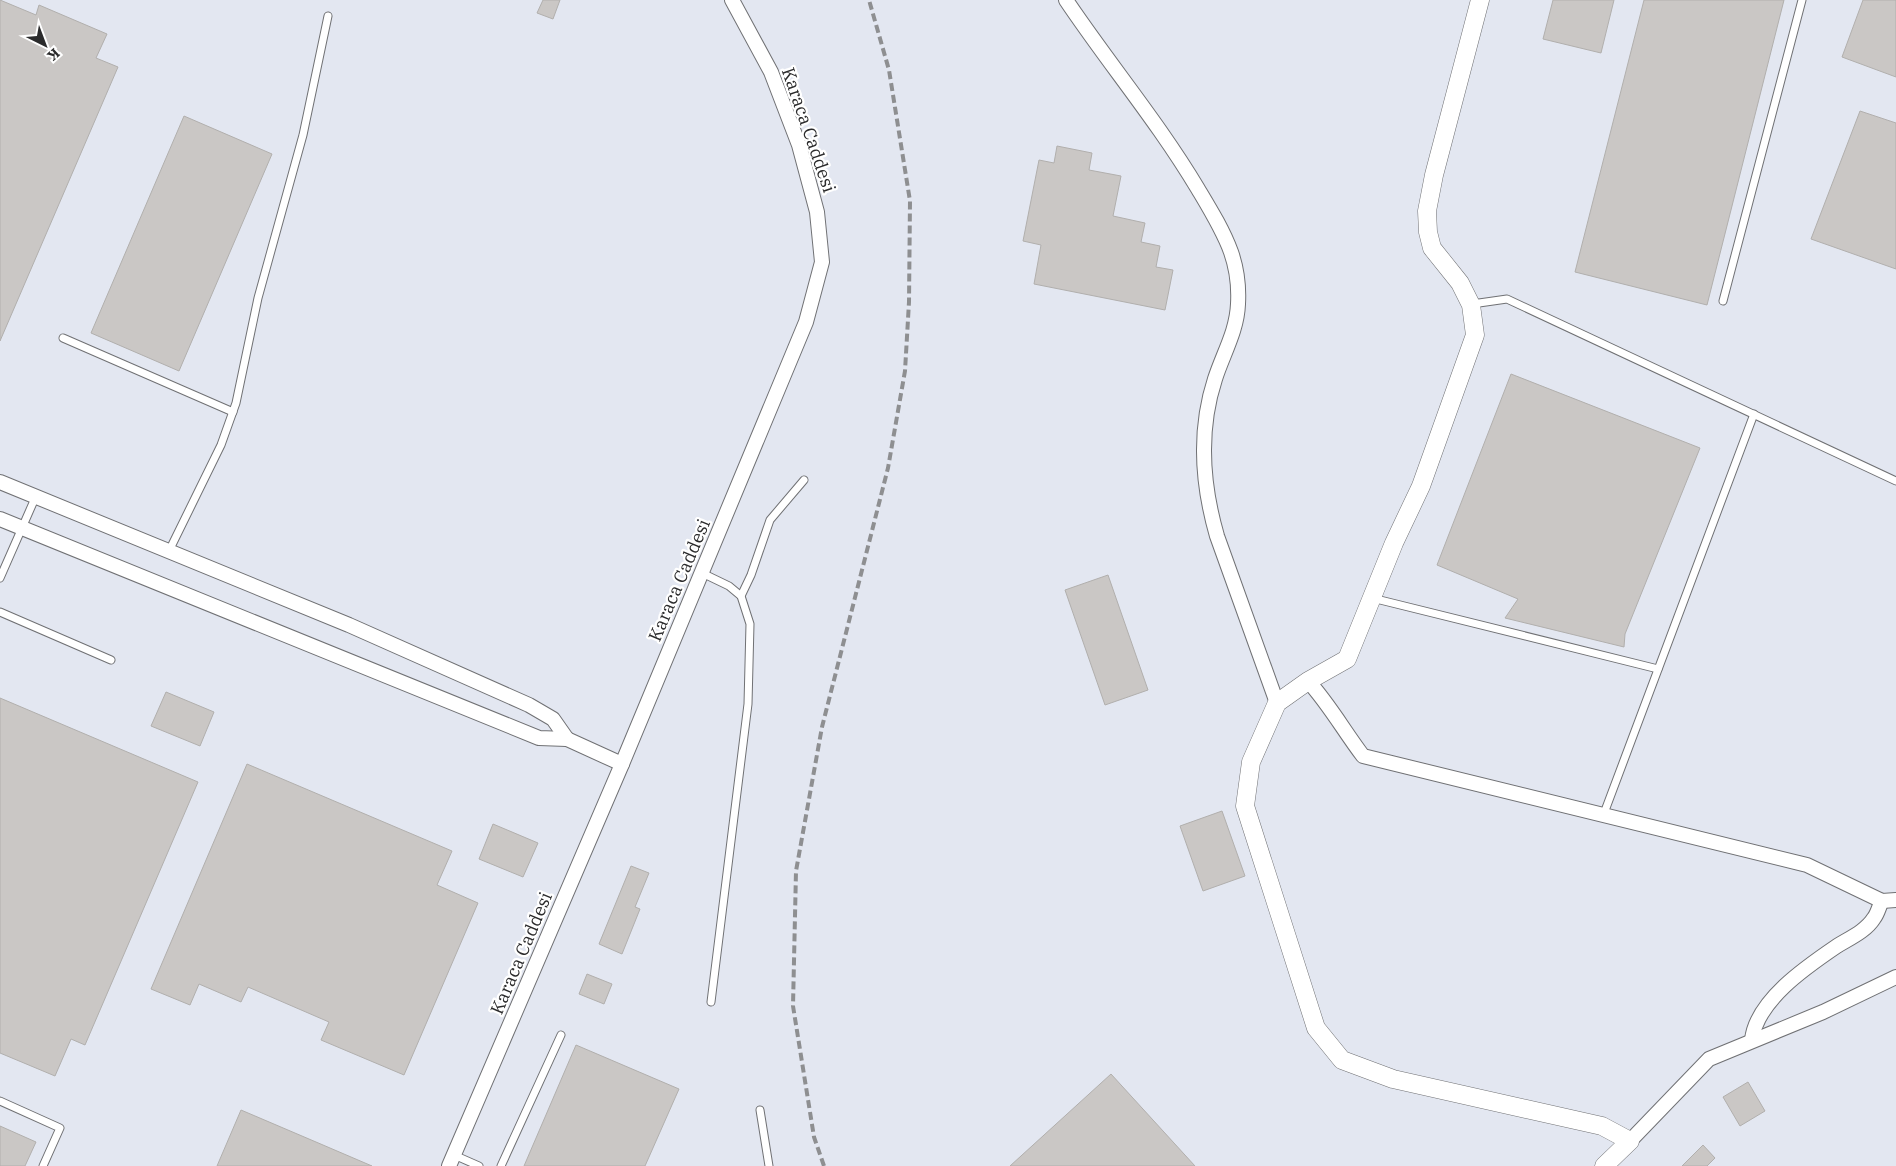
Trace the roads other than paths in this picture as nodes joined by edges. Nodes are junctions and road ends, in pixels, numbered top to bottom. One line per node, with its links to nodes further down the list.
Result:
1 (732, 0): 18 (street, Karaca Caddesi)
2 (1066, 0): 26 (street)
3 (1480, 0): 7 (street)
4 (1802, 0): 6 (lane)
5 (328, 16): 9 (lane)
6 (1722, 301)
7 (1471, 305): 10 (lane); 21 (street)
8 (63, 338): 9 (lane)
9 (233, 412): 17 (lane)
10 (1754, 414): 12 (lane); 24 (lane)
11 (804, 480): 20 (lane)
12 (1896, 480)
13 (0, 482): 14 (street)
14 (36, 496): 16 (lane); 17 (street)
15 (0, 519): 16 (street)
16 (22, 528): 19 (lane); 27 (street)
17 (169, 551): 27 (street)
18 (702, 573): 20 (lane); 28 (street, Karaca Caddesi)
19 (0, 578)
20 (740, 596): 32 (lane)
21 (1372, 598): 24 (lane); 25 (street)
22 (0, 612): 23 (lane)
23 (111, 660)
24 (1658, 669): 29 (lane)
25 (1308, 681): 26 (street); 29 (street)
26 (1277, 703): 37 (street)
27 (567, 739): 28 (street)
28 (622, 764): 38 (street, Karaca Caddesi)
29 (1603, 816): 30 (street)
30 (1889, 900): 34 (street)
31 (1896, 978): 34 (street)
32 (711, 1002)
33 (561, 1035): 41 (lane)
34 (1752, 1040): 37 (street)
35 (0, 1102): 39 (lane)
36 (760, 1110): 42 (lane)
37 (1630, 1141): 43 (street)
38 (451, 1161): 40 (lane)
39 (43, 1166)
40 (479, 1166)
41 (500, 1166)
42 (769, 1166)
43 (1604, 1166)

